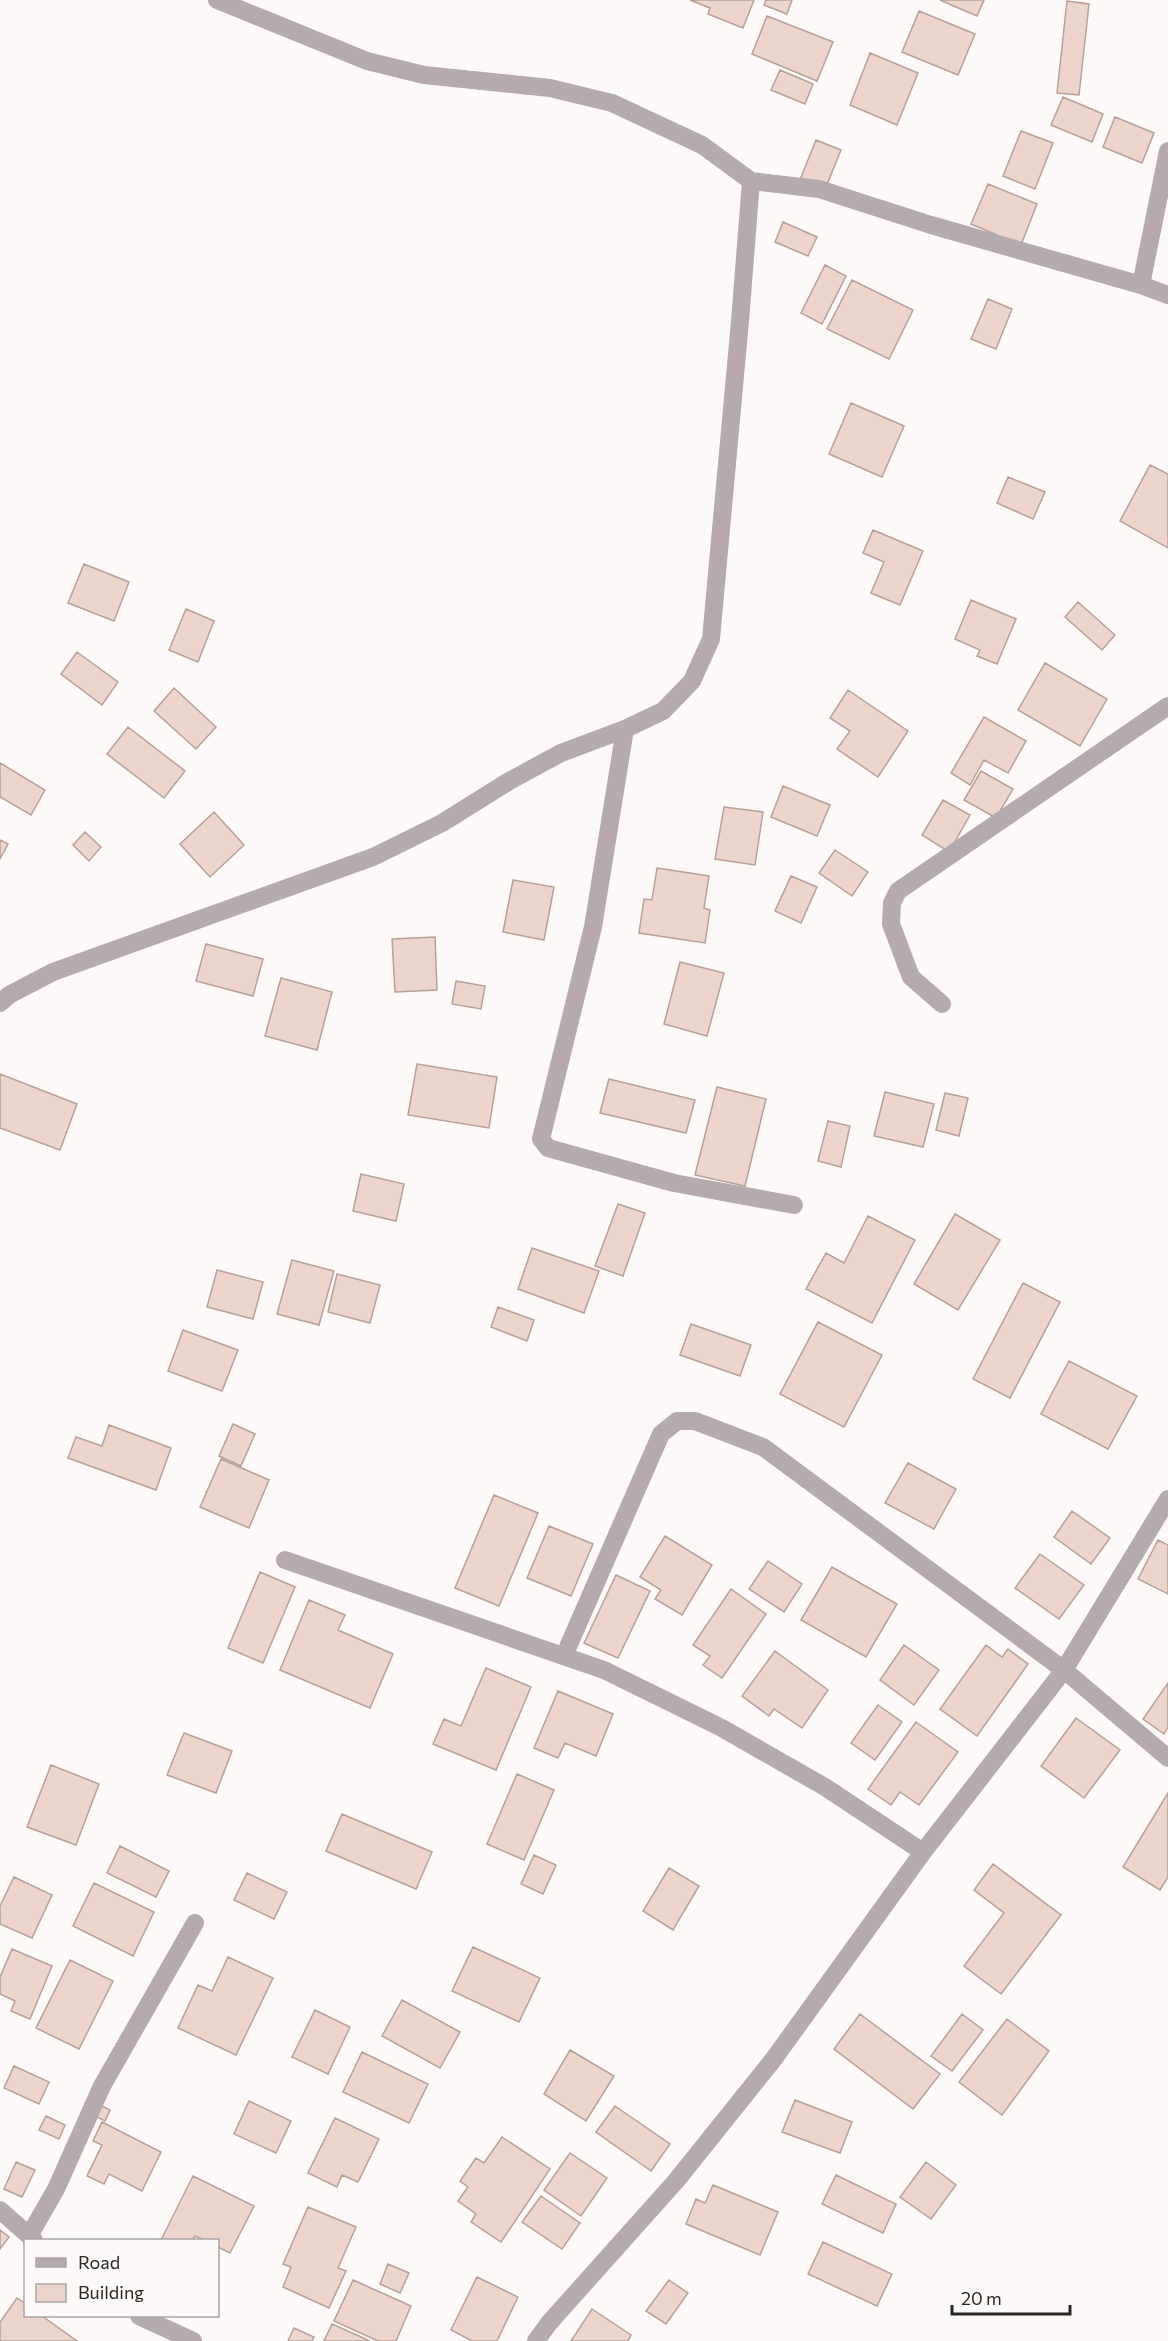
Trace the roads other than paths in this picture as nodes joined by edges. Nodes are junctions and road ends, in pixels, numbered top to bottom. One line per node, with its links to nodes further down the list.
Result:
1 (217, 0): 3 (street)
2 (1168, 151): 4 (street)
3 (751, 181): 4 (street); 7 (street)
4 (1141, 285): 5 (street)
5 (1168, 295)
6 (1168, 706): 9 (street)
7 (625, 729): 8 (street); 10 (street)
8 (0, 1003)
9 (942, 1004)
10 (794, 1205)
11 (1168, 1499): 14 (street)
12 (285, 1560): 13 (street)
13 (564, 1656): 14 (street); 16 (street)
14 (1064, 1670): 15 (street); 16 (street)
15 (1168, 1758)
16 (923, 1852): 22 (street)
17 (195, 1923): 19 (street)
18 (0, 2210): 19 (street)
19 (31, 2238)
20 (141, 2317): 21 (street)
21 (193, 2341)
22 (536, 2341)

